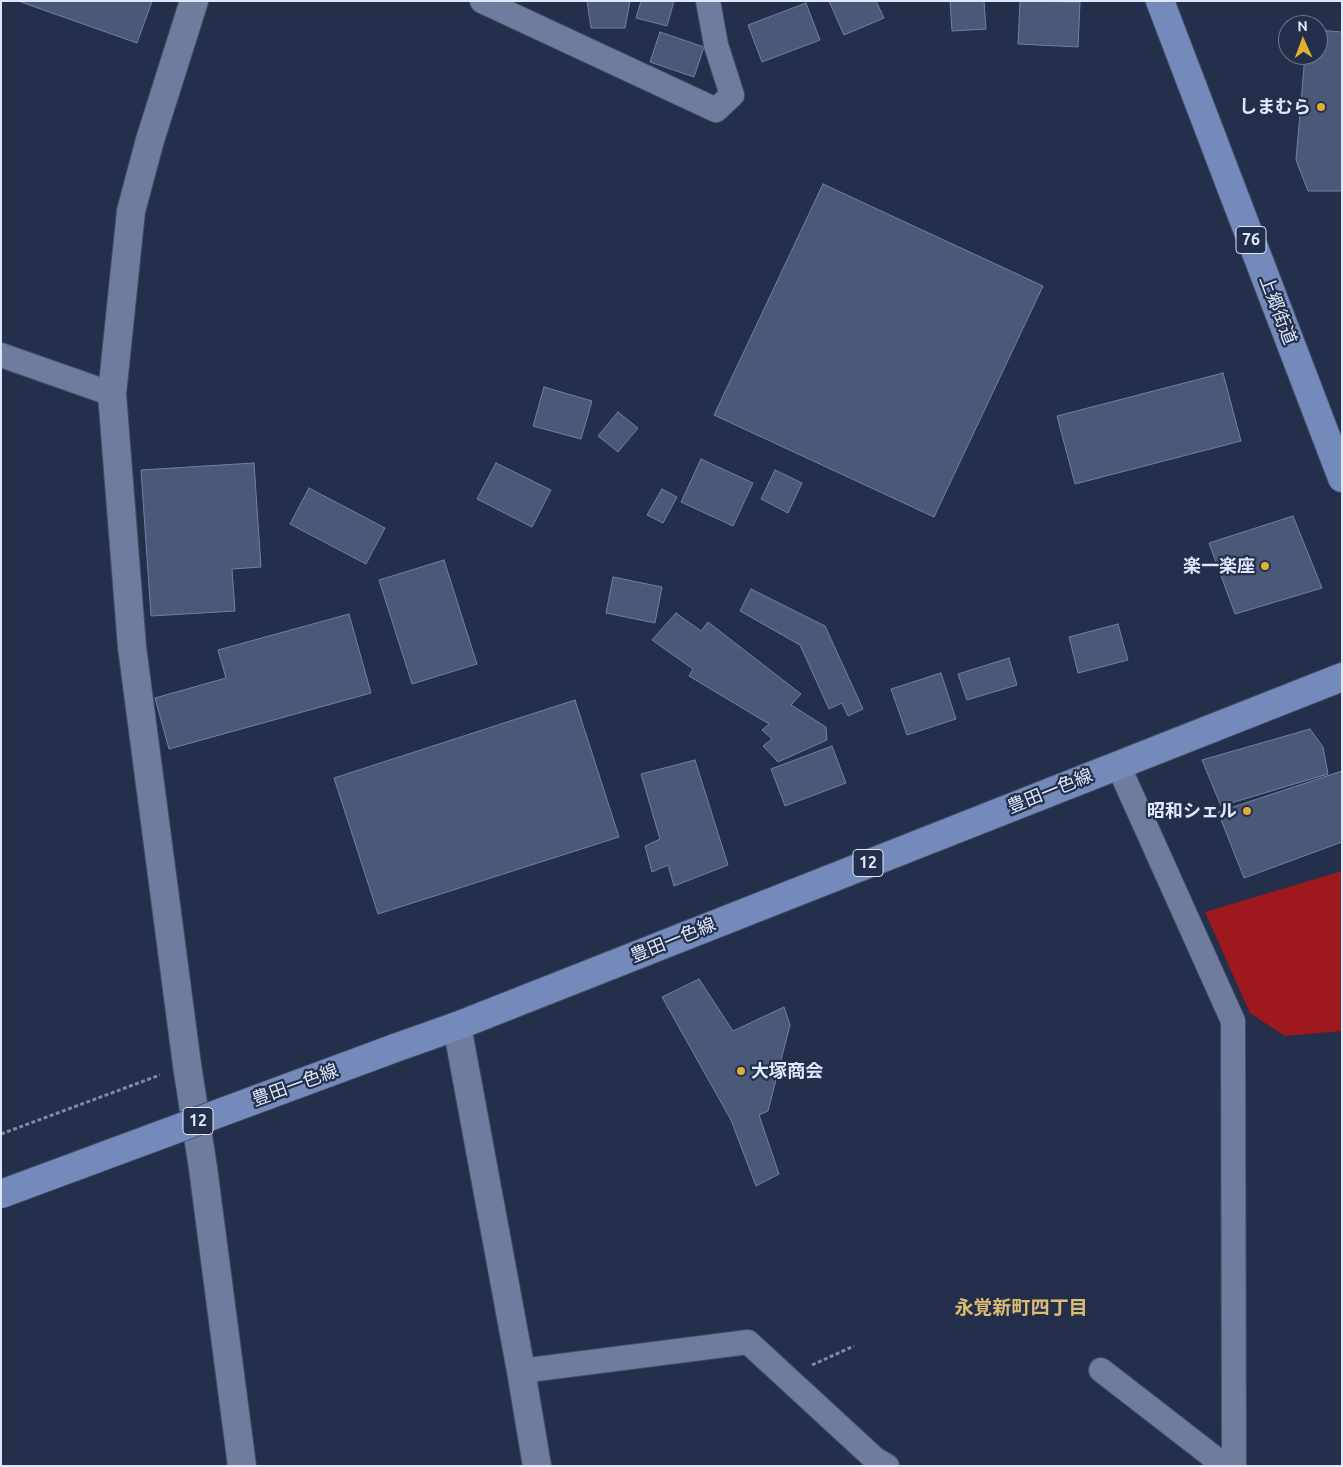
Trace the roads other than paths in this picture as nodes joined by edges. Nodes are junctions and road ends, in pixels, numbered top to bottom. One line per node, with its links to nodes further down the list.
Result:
1 (194, 1): 6 (street)
2 (482, 1): 3 (street)
3 (708, 1)
4 (1160, 1): 7 (main road, 上郷街道 / 76)
5 (1, 355): 6 (street)
6 (112, 394): 14 (street)
7 (1342, 478)
8 (1342, 677): 9 (main road, 豊田一色線 / 12)
9 (1118, 765): 10 (main road, 豊田一色線 / 12); 18 (street)
10 (456, 1026): 11 (main road, 豊田一色線 / 12, bridge); 13 (street)
11 (1, 1194)
12 (1100, 1370): 17 (street)
13 (521, 1371): 15 (street); 16 (street)
14 (242, 1466)
15 (537, 1466)
16 (887, 1466)
17 (1225, 1466)
18 (1234, 1466)

